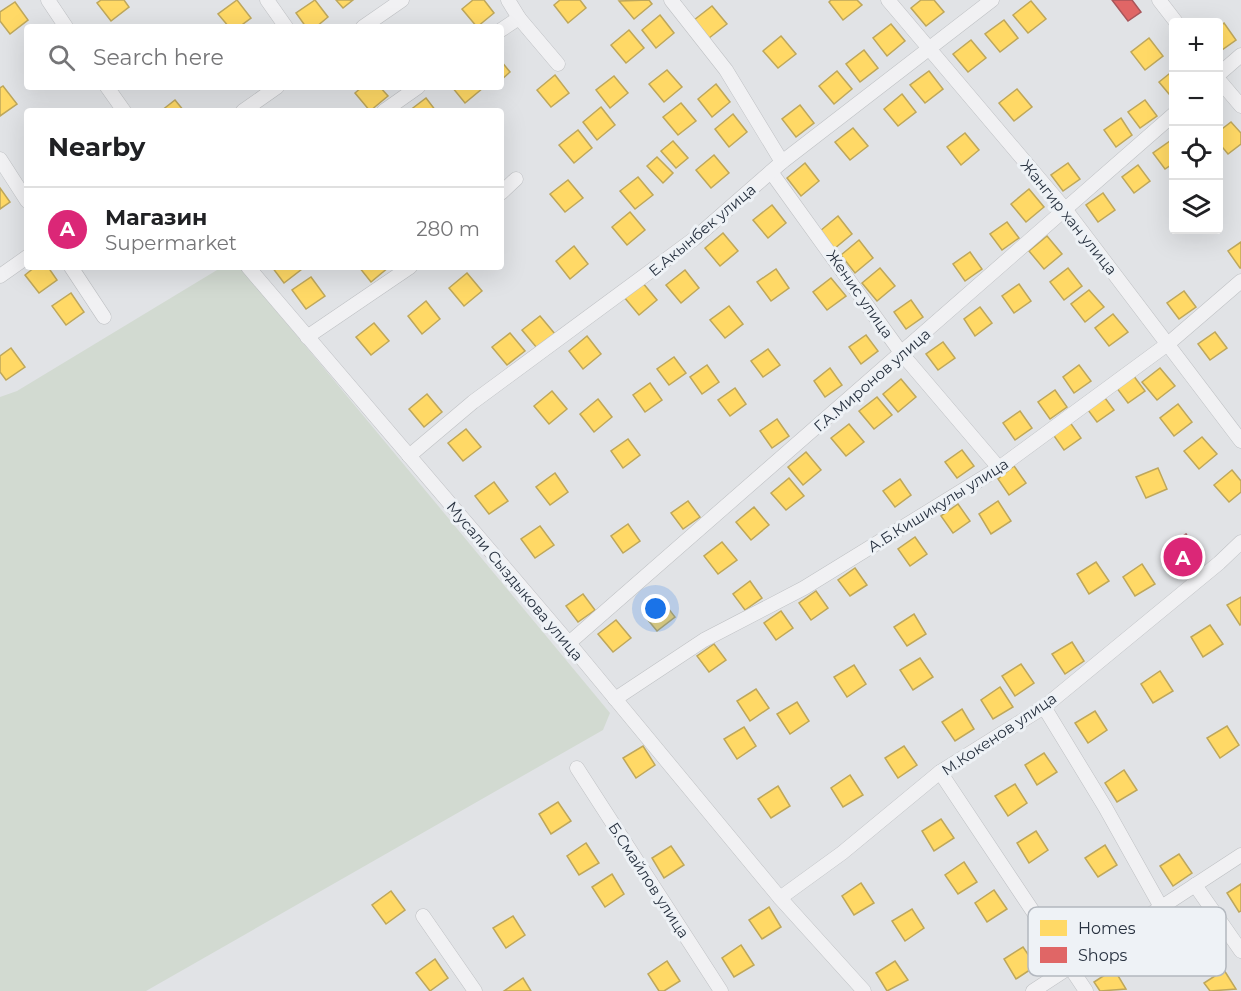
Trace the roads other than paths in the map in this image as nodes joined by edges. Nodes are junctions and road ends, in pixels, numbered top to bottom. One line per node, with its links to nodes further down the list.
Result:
1 (48, 0): 11 (street)
2 (267, 0): 12 (street)
3 (402, 0): 13 (street)
4 (508, 0): 9 (street)
5 (671, 0): 29 (street)
6 (888, 0): 15 (street, Жангир хан улица)
7 (992, 0): 15 (street, Е.Акынбек улица)
8 (1159, 0): 10 (street)
9 (519, 18): 14 (street); 17 (street)
10 (1173, 18)
11 (64, 24)
12 (284, 24)
13 (367, 24)
14 (504, 28)
15 (928, 50): 29 (street, Е.Акынбек улица); 34 (street, Жангир хан улица)
16 (1241, 55): 18 (street)
17 (558, 64)
18 (1223, 72)
19 (1223, 83): 23 (street)
20 (109, 90): 24 (street)
21 (273, 90): 25 (street)
22 (414, 90): 26 (street)
23 (1241, 106)
24 (122, 108)
25 (247, 108)
26 (388, 108)
27 (1169, 118): 34 (street, Г.А.Миронов улица)
28 (0, 159): 33 (street)
29 (782, 162): 30 (street, Е.Акынбек улица)
30 (771, 172): 44 (street, Женис улица); 46 (street, Е.Акынбек улица)
31 (516, 179): 32 (street)
32 (504, 190)
33 (24, 196)
34 (1065, 209): 43 (street, Жангир хан улица); 44 (street, Г.А.Миронов улица)
35 (24, 259): 39 (street)
36 (72, 270): 41 (street)
37 (251, 270): 42 (street, Мусали Сыздыкова улица)
38 (406, 270): 42 (street)
39 (0, 276)
40 (1241, 281): 43 (street, А.Б.Кишикулы улица)
41 (104, 317)
42 (307, 337): 46 (street, Мусали Сыздыкова улица)
43 (1168, 343): 45 (street, Жангир хан улица); 47 (street, А.Б.Кишикулы улица)
44 (902, 354): 47 (street, Женис улица); 49 (street, Г.А.Миронов улица)
45 (1241, 441)
46 (409, 456): 49 (street, Мусали Сыздыкова улица)
47 (999, 468): 50 (street, А.Б.Кишикулы улица)
48 (1241, 542): 51 (street, М.Кокенов улица)
49 (569, 643): 50 (street, Мусали Сыздыкова улица)
50 (615, 699): 56 (street, Мусали Сыздыкова улица)
51 (1044, 707): 53 (street, М.Кокенов улица); 58 (street)
52 (577, 768): 67 (street, Б.Смайлов улица)
53 (940, 772): 56 (street, М.Кокенов улица); 57 (street)
54 (1241, 855): 55 (street)
55 (1195, 885): 59 (street); 60 (street)
56 (780, 898): 68 (street, Мусали Сыздыкова улица)
57 (1030, 907)
58 (1160, 907)
59 (1162, 907)
60 (1210, 907)
61 (423, 916): 66 (street)
62 (1226, 929): 63 (street)
63 (1241, 951)
64 (1057, 976): 69 (street)
65 (1076, 976): 70 (street)
66 (475, 991)
67 (721, 991)
68 (864, 991)
69 (1033, 991)
70 (1086, 991)

